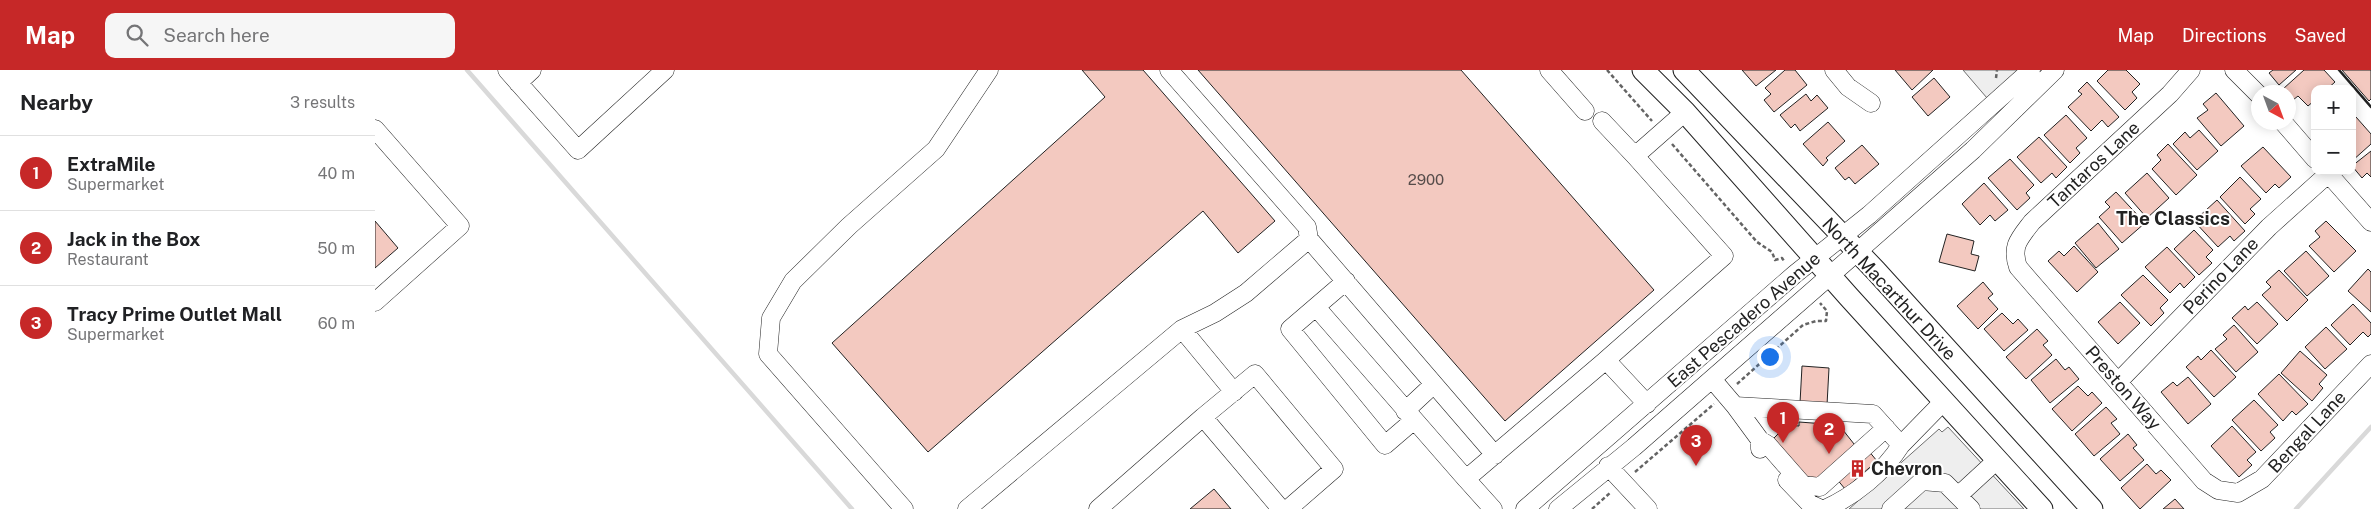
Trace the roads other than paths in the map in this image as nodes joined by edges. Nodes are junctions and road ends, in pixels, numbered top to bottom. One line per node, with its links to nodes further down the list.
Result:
1 (532, 70): 13 (street)
2 (665, 70): 13 (street)
3 (989, 70): 56 (street)
4 (1169, 70): 27 (street)
5 (1549, 70): 16 (street)
6 (1643, 70): 17 (main road, North Macarthur Drive)
7 (1684, 70): 26 (main road, North Macarthur Drive)
8 (1834, 70): 15 (street)
9 (2031, 70): 26 (street, East Pescadero Avenue)
10 (2055, 70): 28 (street, East Pescadero Avenue)
11 (2191, 70): 30 (street, Tantaros Lane)
12 (2234, 70): 14 (street)
13 (513, 76)
14 (2251, 87)
15 (1871, 103)
16 (1585, 111)
17 (1685, 112): 22 (street); 29 (main road, North Macarthur Drive)
18 (1602, 121): 22 (street)
19 (375, 129): 33 (street)
20 (2290, 130): 21 (street)
21 (2311, 154)
22 (1635, 156): 36 (street)
23 (2325, 175): 39 (street, Perino Lane)
24 (2329, 175): 25 (street)
25 (2371, 222)
26 (1842, 236): 28 (main road, North Macarthur Drive); 29 (street, East Pescadero Avenue)
27 (1309, 239): 32 (street); 35 (street)
28 (1857, 252): 31 (street, East Pescadero Avenue); 68 (main road, North Macarthur Drive)
29 (1815, 258): 31 (main road, North Macarthur Drive); 44 (street, East Pescadero Avenue)
30 (2018, 267): 39 (street, Preston Way)
31 (1831, 276): 38 (street, East Pescadero Avenue); 43 (main road, North Macarthur Drive)
32 (1346, 281): 34 (street); 40 (street)
33 (375, 302)
34 (1316, 307): 45 (street); 45 (street)
35 (1182, 329): 41 (street); 57 (street)
36 (1606, 360): 44 (street); 49 (street)
37 (2371, 364): 53 (street, Bengal Lane)
38 (1712, 379): 42 (street); 51 (street, East Pescadero Avenue)
39 (2118, 382): 53 (street, Preston Way)
40 (1433, 385): 45 (street); 49 (street)
41 (1234, 392): 46 (street); 60 (street)
42 (1730, 400): 47 (street); 48 (street)
43 (1943, 402): 47 (street); 50 (main road, North Macarthur Drive)
44 (1647, 404): 62 (street, East Pescadero Avenue)
45 (1409, 416): 52 (street)
46 (1203, 417): 58 (street); 59 (street)
47 (1893, 437): 48 (street); 55 (street)
48 (1760, 440): 55 (street)
49 (1495, 455): 52 (street)
50 (1997, 460): 54 (street); 67 (main road, North Macarthur Drive)
51 (1608, 466): 63 (street, East Pescadero Avenue); 64 (street)
52 (1466, 479): 61 (street)
53 (2238, 493)
54 (1959, 495): 65 (street); 66 (street)
55 (1819, 508)
56 (905, 509)
57 (967, 509)
58 (1098, 509)
59 (1281, 509)
60 (1288, 509)
61 (1493, 509)
62 (1525, 509)
63 (1558, 509)
64 (1648, 509)
65 (1891, 509)
66 (1971, 509)
67 (2042, 509)
68 (2092, 509)

